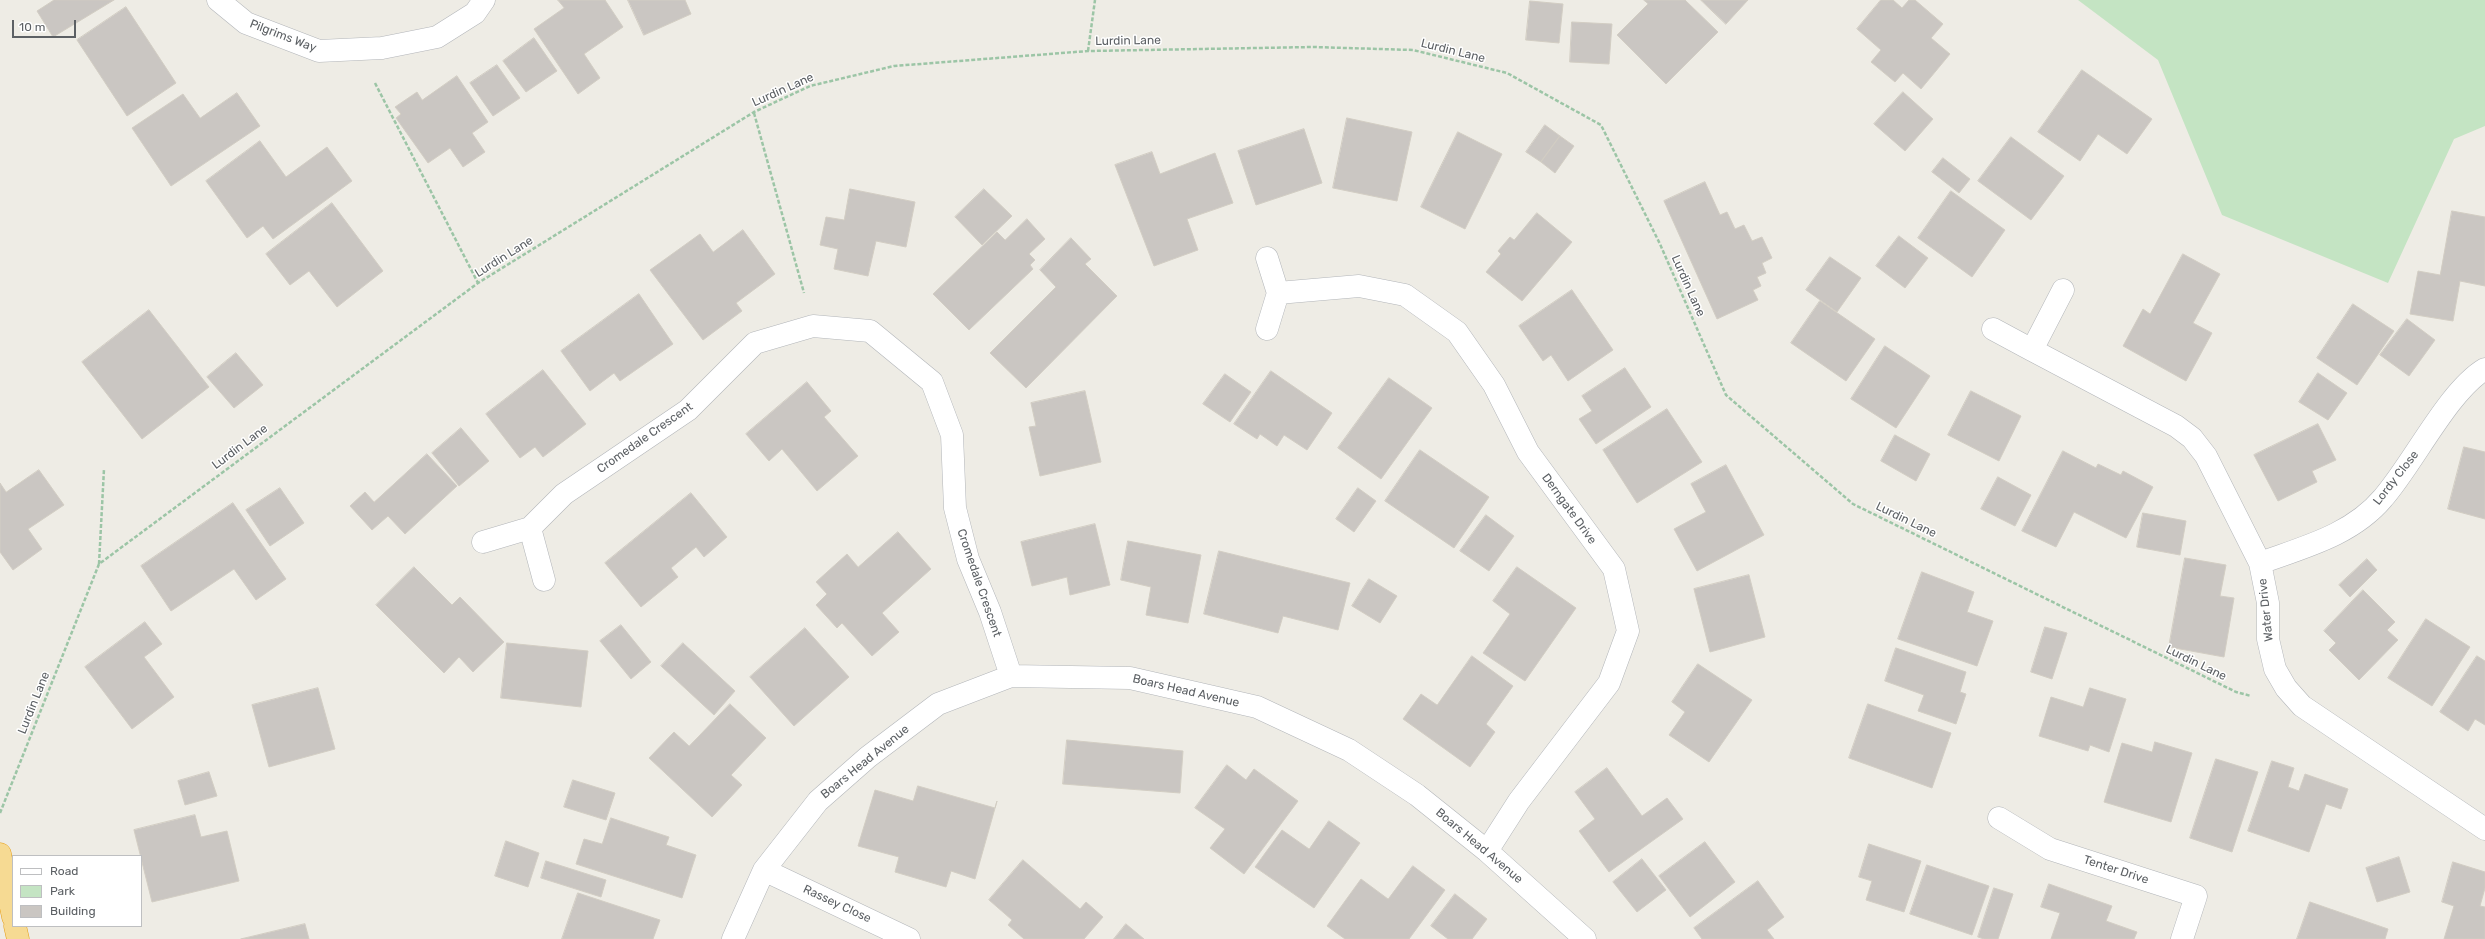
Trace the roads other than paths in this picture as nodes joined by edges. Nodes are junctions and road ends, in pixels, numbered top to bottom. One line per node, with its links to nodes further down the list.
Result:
1 (218, 0): 2 (street, Pilgrims Way)
2 (484, 0)
3 (1267, 258): 5 (street)
4 (2063, 290): 8 (street)
5 (1278, 293): 6 (street); 17 (street, Derngate Drive)
6 (1267, 329)
7 (1993, 329): 8 (street, Water Drive)
8 (2032, 350): 12 (street, Water Drive)
9 (2485, 369): 12 (street, Lordy Close)
10 (530, 528): 11 (street, Cromedale Crescent); 13 (street); 14 (street, Cromedale Crescent)
11 (483, 542)
12 (2260, 563): 16 (street, Water Drive)
13 (544, 580)
14 (1011, 676): 17 (street, Boars Head Avenue); 19 (street, Boars Head Avenue)
15 (1999, 818): 26 (street, Tenter Drive)
16 (2485, 829)
17 (1487, 851): 25 (street, Boars Head Avenue)
18 (0, 854): 20 (highway)
19 (764, 870): 23 (street, Boars Head Avenue); 24 (street, Rassey Close)
20 (12, 912)
21 (15, 927): 22 (highway)
22 (18, 939)
23 (733, 939)
24 (909, 939)
25 (1585, 939)
26 (2182, 939)

